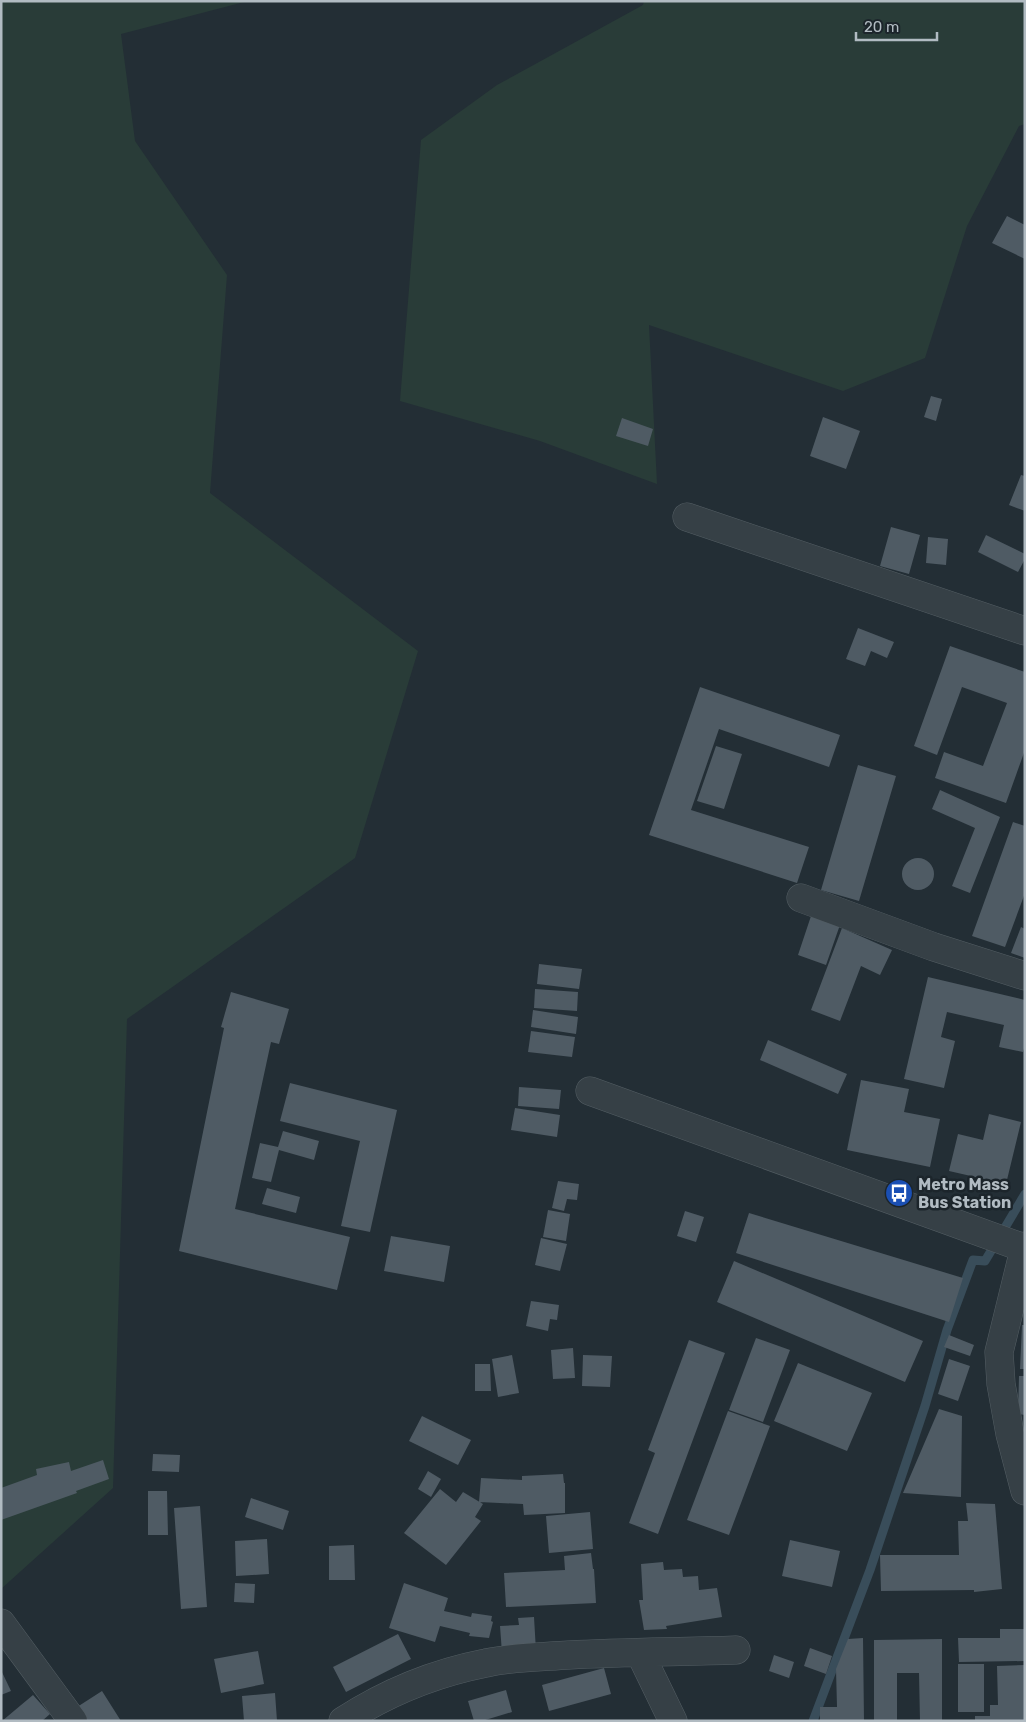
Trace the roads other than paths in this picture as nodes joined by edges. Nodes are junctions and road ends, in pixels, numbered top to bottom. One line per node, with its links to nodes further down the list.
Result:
1 (687, 518): 2 (street)
2 (1025, 632)
3 (801, 898): 4 (street)
4 (1025, 976)
5 (590, 1091): 6 (street)
6 (1024, 1247): 7 (street)
7 (1025, 1491)
8 (1, 1623): 11 (street)
9 (736, 1650): 10 (street)
10 (640, 1653): 12 (street); 13 (street)
11 (74, 1721)
12 (343, 1721)
13 (673, 1721)

